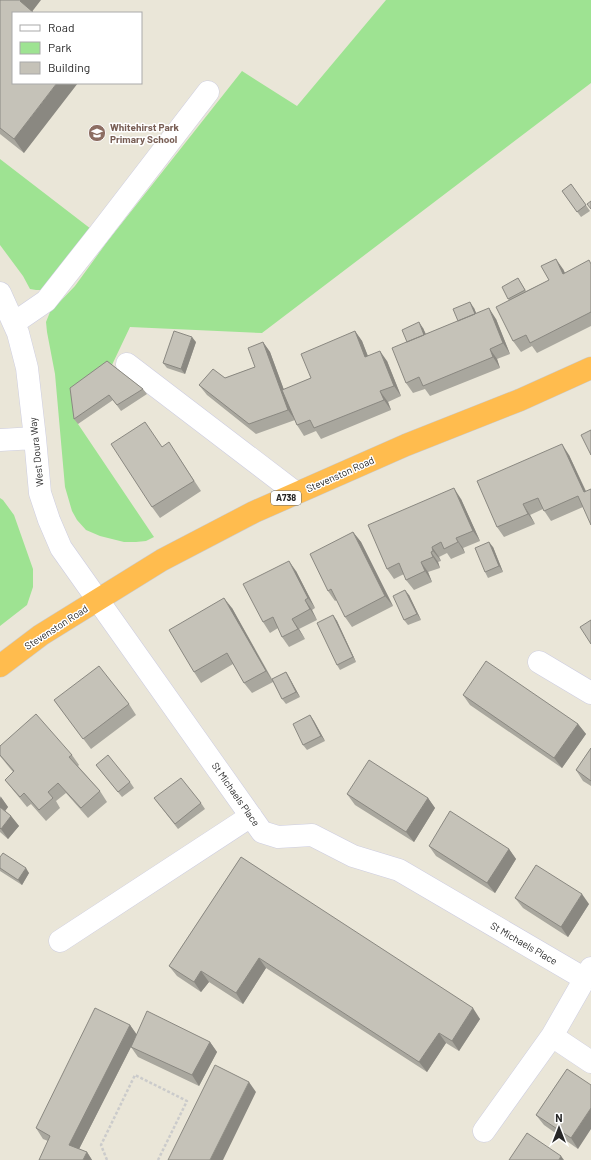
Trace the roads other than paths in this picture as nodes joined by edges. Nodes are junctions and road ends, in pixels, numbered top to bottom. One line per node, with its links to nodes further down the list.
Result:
1 (208, 92): 3 (street)
2 (0, 293): 3 (street, West Doura Way)
3 (14, 323): 6 (street, West Doura Way)
4 (127, 364): 8 (street)
5 (591, 368): 8 (highway, Stevenston Road / A738)
6 (35, 438): 7 (street); 9 (street, West Doura Way)
7 (0, 440)
8 (296, 493): 9 (highway, Stevenston Road / A738)
9 (98, 600): 11 (highway, Stevenston Road / A738); 13 (street, St Michaels Place)
10 (539, 662): 12 (street)
11 (0, 666)
12 (591, 693)
13 (251, 816): 14 (street); 15 (street, St Michaels Place)
14 (60, 941)
15 (588, 974): 16 (street, St Michaels Place)
16 (552, 1036): 17 (street); 18 (street, St Michaels Place)
17 (591, 1062)
18 (484, 1130)

